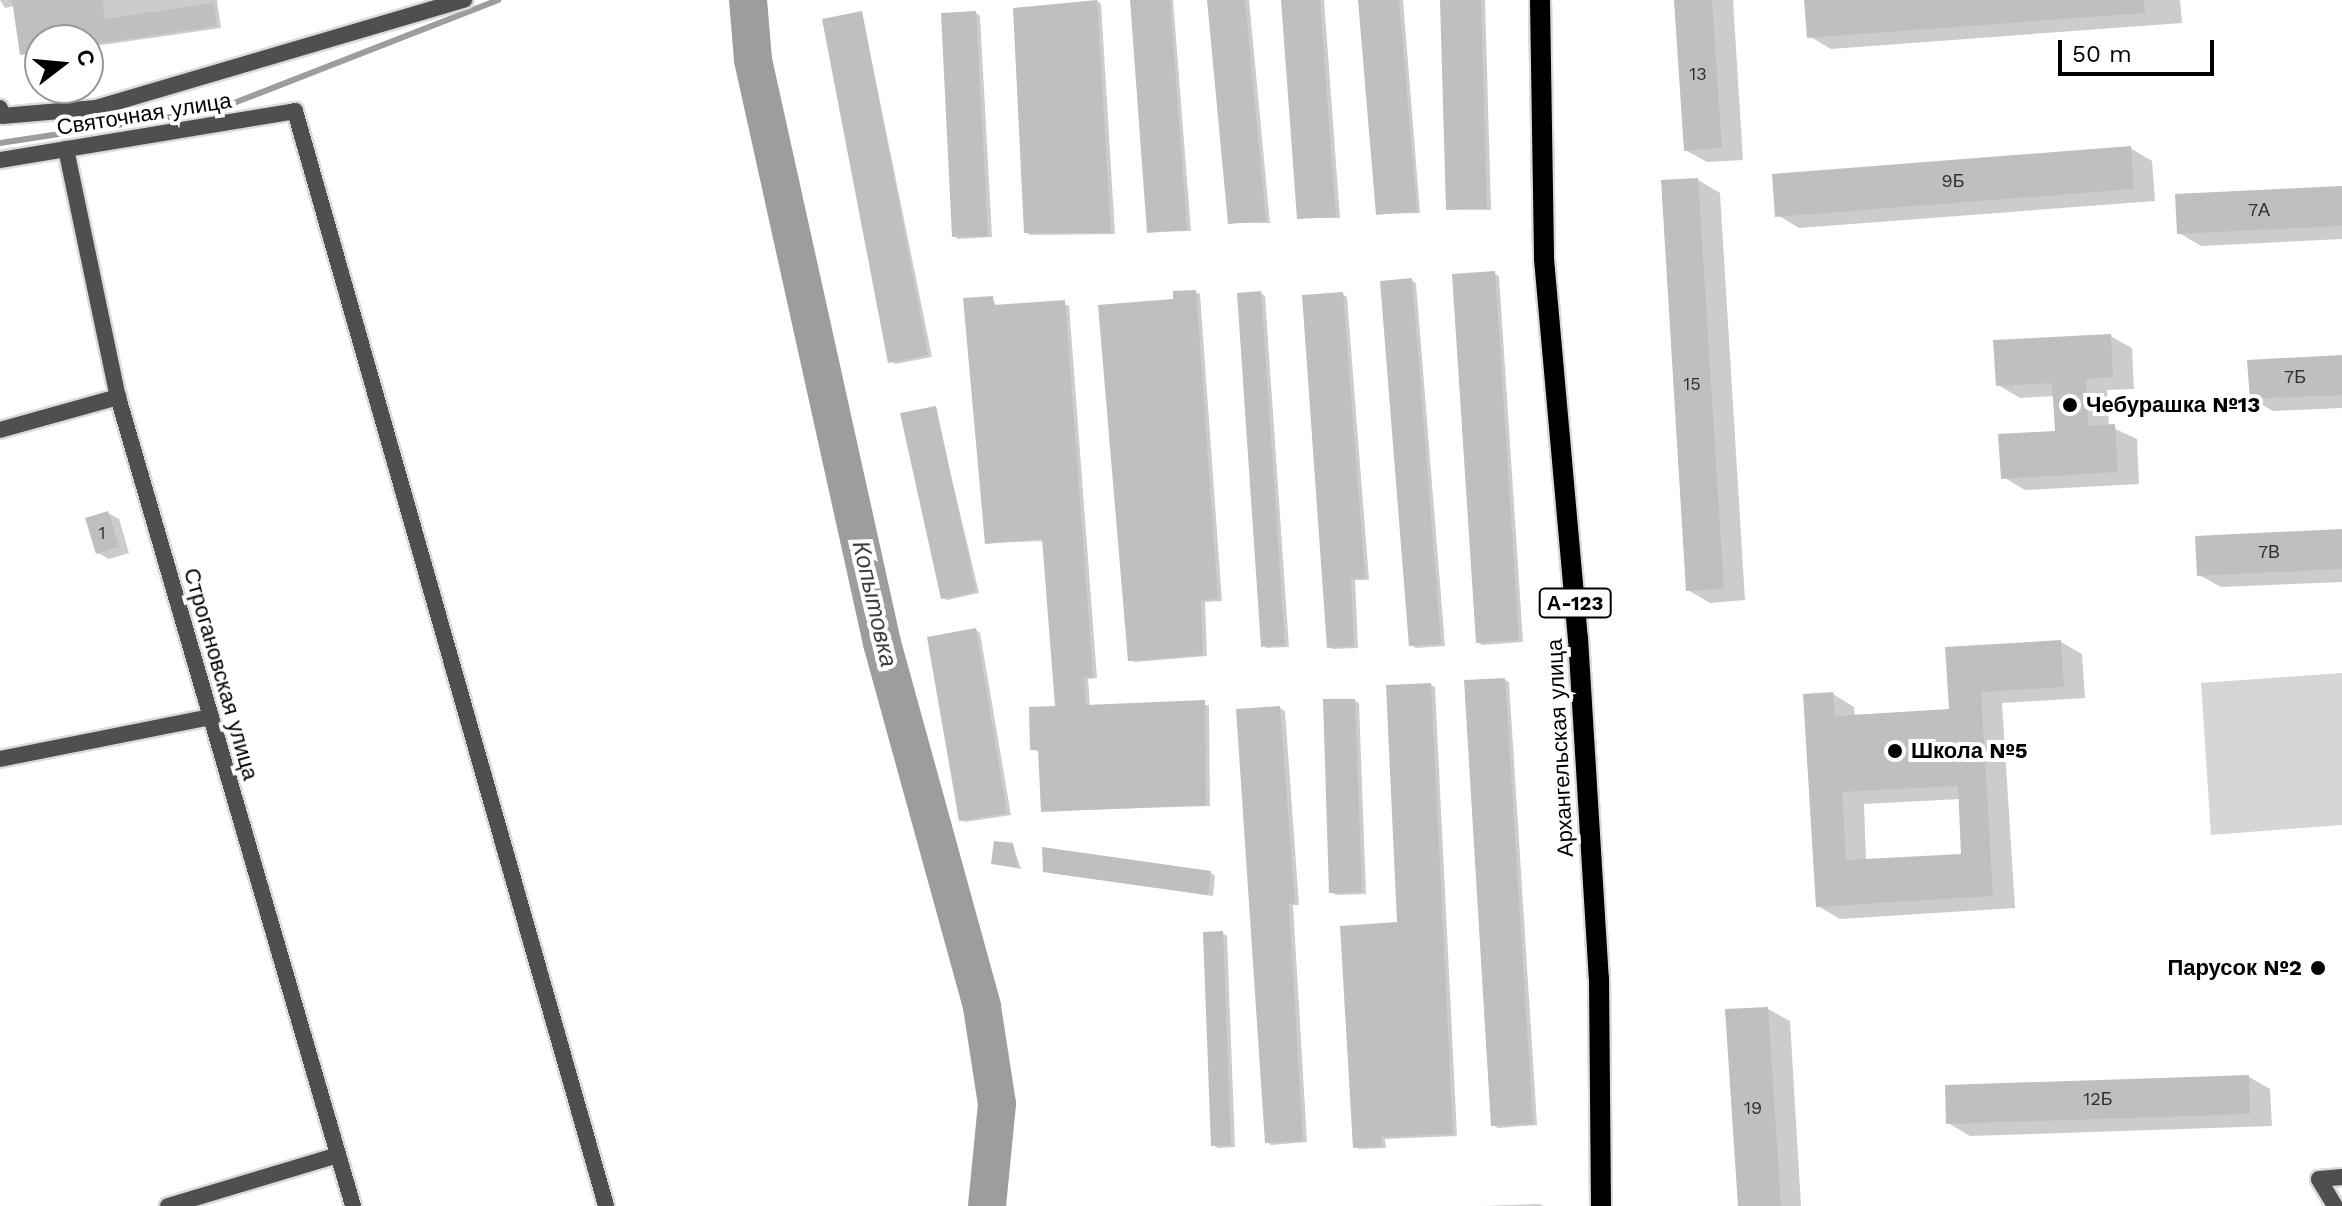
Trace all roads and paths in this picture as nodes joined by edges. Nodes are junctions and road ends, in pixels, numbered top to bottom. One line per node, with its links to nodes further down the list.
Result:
1 (464, 0): 3 (street)
2 (1540, 0): 15 (main road, Архангельская улица / А-123)
3 (0, 108)
4 (66, 149): 5 (street, Святочная улица); 6 (street, Строгановская улица); 14 (street, Святочная улица)
5 (0, 160)
6 (118, 397): 7 (street); 8 (street, Строгановская улица)
7 (0, 430)
8 (211, 717): 9 (street); 10 (street, Строгановская улица)
9 (0, 759)
10 (338, 1155): 12 (street); 13 (street, Строгановская улица)
11 (2342, 1177): 16 (street)
12 (168, 1206)
13 (353, 1206)
14 (606, 1206)
15 (1601, 1206)
16 (2335, 1206)

